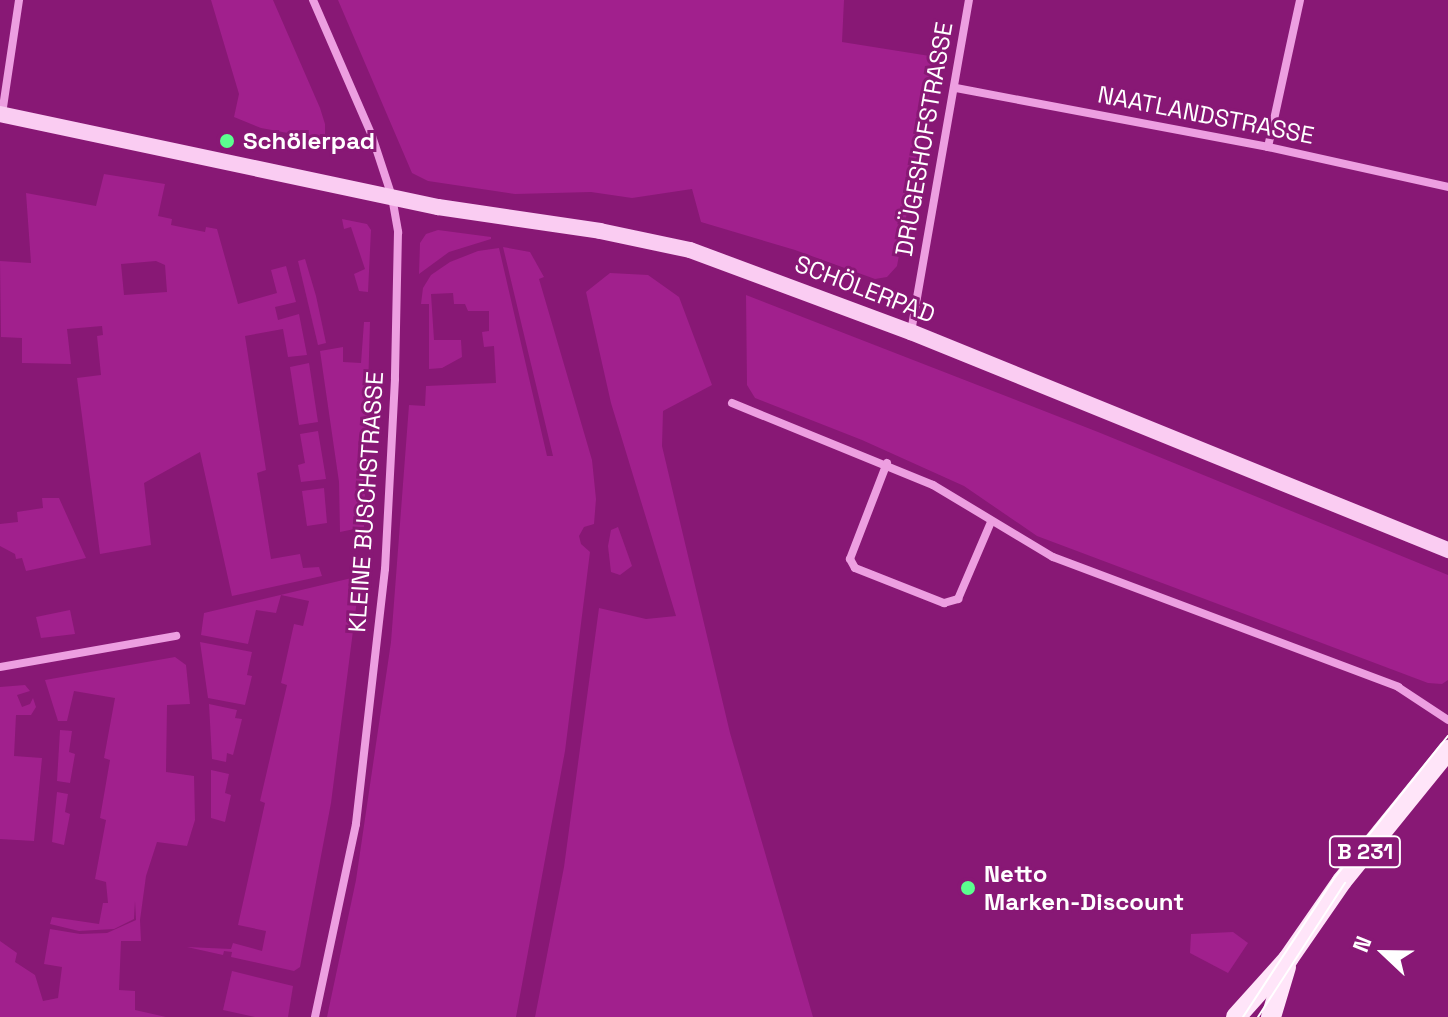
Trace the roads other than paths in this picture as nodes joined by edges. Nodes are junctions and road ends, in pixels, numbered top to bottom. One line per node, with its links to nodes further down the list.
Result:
1 (19, 0): 6 (street, SCHÖLERPAD)
2 (313, 0): 9 (street, KLEINE BUSCHSTRASSE)
3 (969, 0): 5 (street, DRÜGESHOFSTRASSE)
4 (1300, 0): 7 (street)
5 (956, 88): 7 (street, NAATLANDSTRASSE); 10 (street, DRÜGESHOFSTRASSE)
6 (1, 115): 9 (street, SCHÖLERPAD)
7 (1268, 147): 8 (street, NAATLANDSTRASSE)
8 (1448, 187)
9 (392, 197): 10 (street, SCHÖLERPAD); 20 (street, KLEINE BUSCHSTRASSE)
10 (911, 332): 14 (street, SCHÖLERPAD)
11 (732, 403): 12 (street)
12 (887, 463): 13 (street); 13 (street)
13 (991, 522): 17 (street)
14 (1448, 550)
15 (176, 636): 16 (street)
16 (0, 667)
17 (1448, 720)
18 (1448, 750): 19 (main road, B 231)
19 (1288, 959): 21 (main road, B 231); 22 (main road, B 231)
20 (315, 1017)
21 (1236, 1017)
22 (1271, 1017)

